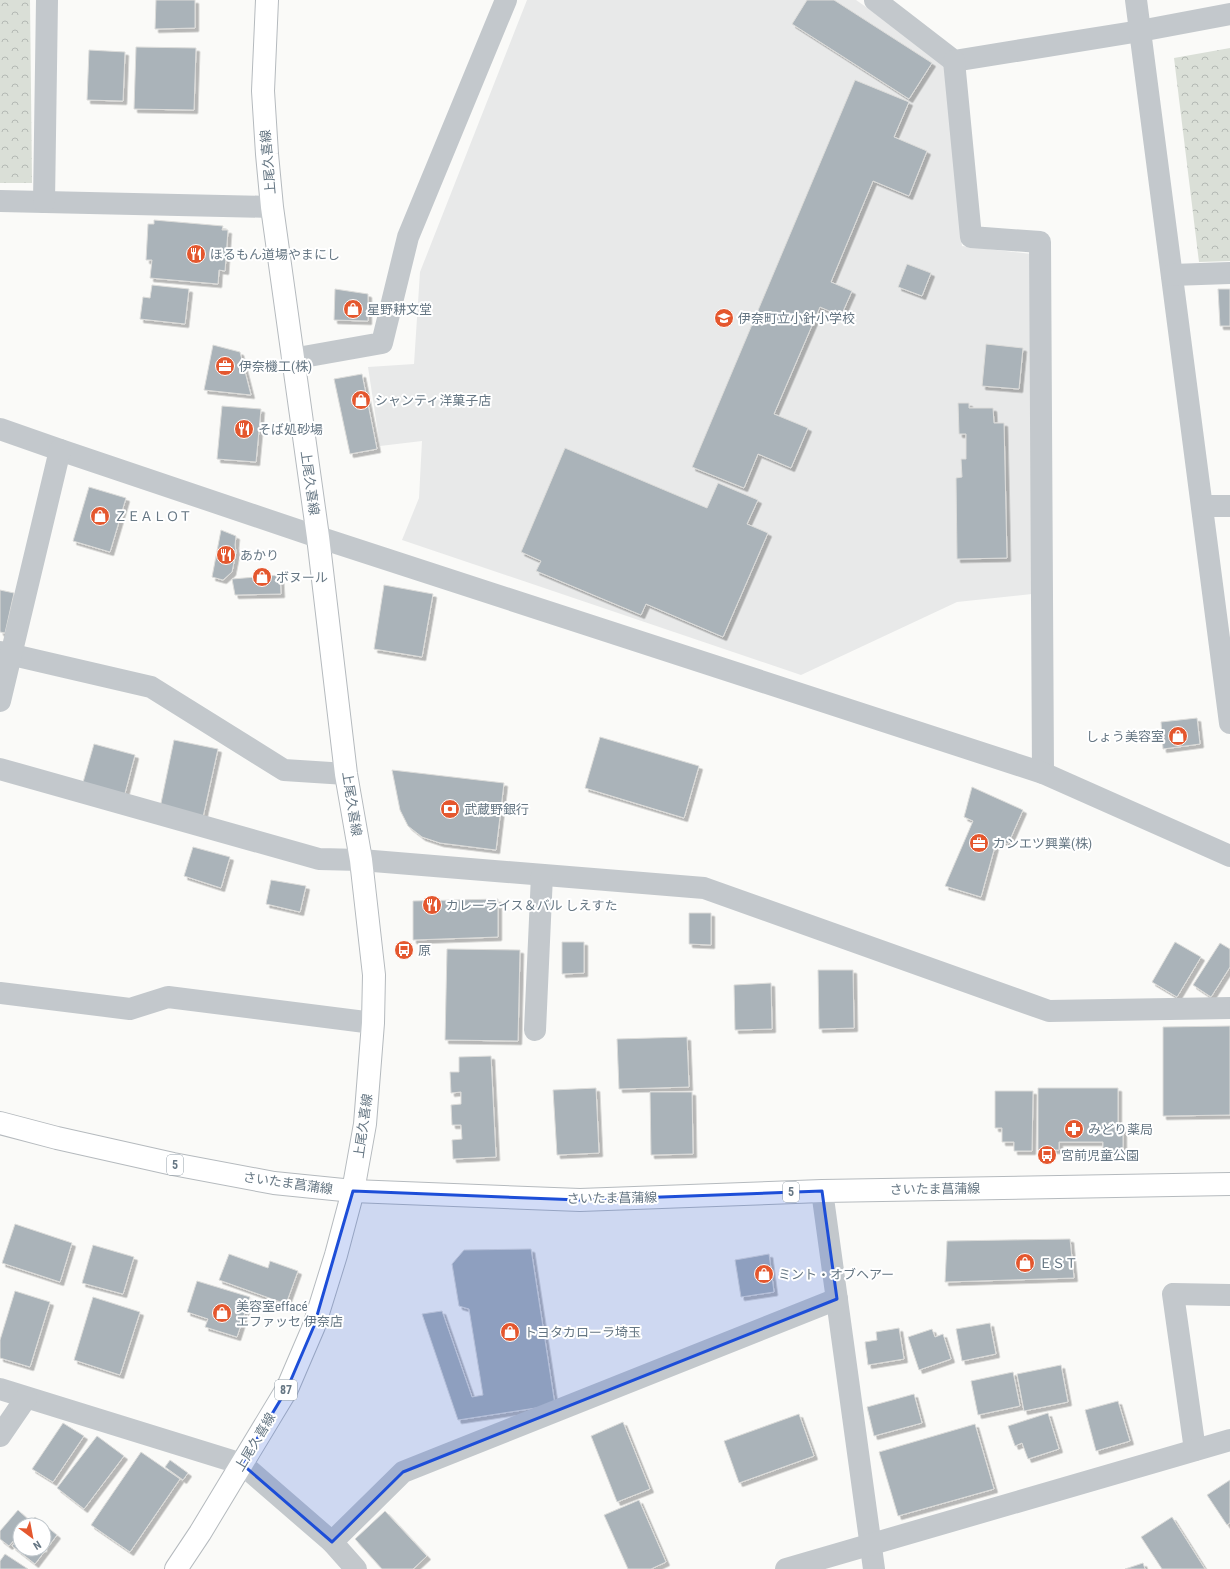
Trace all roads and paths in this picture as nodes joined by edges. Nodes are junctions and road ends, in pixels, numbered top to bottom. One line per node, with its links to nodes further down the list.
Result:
1 (47, 0): 10 (street)
2 (267, 0): 11 (main road, 上尾久喜線 / 87)
3 (506, 0): 14 (street)
4 (875, 0): 8 (street)
5 (1136, 0): 7 (street)
6 (1230, 14): 7 (street)
7 (1140, 31): 8 (street); 13 (street)
8 (954, 61): 24 (street)
9 (0, 201): 10 (street)
10 (44, 202): 11 (street)
11 (272, 207): 14 (main road, 上尾久喜線 / 87)
12 (1230, 273): 13 (street)
13 (1172, 275): 17 (street)
14 (292, 360): 19 (main road, 上尾久喜線 / 87)
15 (0, 429): 16 (street)
16 (60, 450): 19 (street); 20 (street)
17 (1202, 506): 18 (street); 22 (street)
18 (1230, 506)
19 (318, 537): 24 (street); 25 (main road, 上尾久喜線 / 87)
20 (6, 653): 21 (street); 25 (street)
21 (0, 701)
22 (1230, 723)
23 (0, 769): 27 (street)
24 (1043, 773): 26 (street)
25 (346, 774): 27 (main road, 上尾久喜線 / 87)
26 (1230, 856)
27 (361, 860): 28 (street); 31 (main road, 上尾久喜線 / 87)
28 (542, 875): 30 (street); 32 (street)
29 (0, 993): 31 (street)
30 (1230, 1008)
31 (373, 1023): 35 (main road, 上尾久喜線 / 87)
32 (535, 1030)
33 (0, 1123): 35 (main road, さいたま菖蒲線 / 5)
34 (1230, 1184): 36 (main road, さいたま菖蒲線 / 5)
35 (353, 1191): 36 (main road, さいたま菖蒲線 / 5); 44 (main road, 上尾久喜線 / 87)
36 (822, 1191): 38 (street)
37 (1230, 1295): 43 (street)
38 (837, 1299): 45 (street); 46 (street)
39 (0, 1389): 40 (street)
40 (26, 1398): 41 (street); 44 (street)
41 (0, 1436)
42 (1230, 1440): 43 (street)
43 (1195, 1450): 46 (street)
44 (242, 1464): 45 (street); 47 (main road, 上尾久喜線 / 87)
45 (332, 1542): 48 (street)
46 (871, 1545): 49 (street); 50 (street)
47 (176, 1569)
48 (356, 1569)
49 (786, 1569)
50 (874, 1569)

